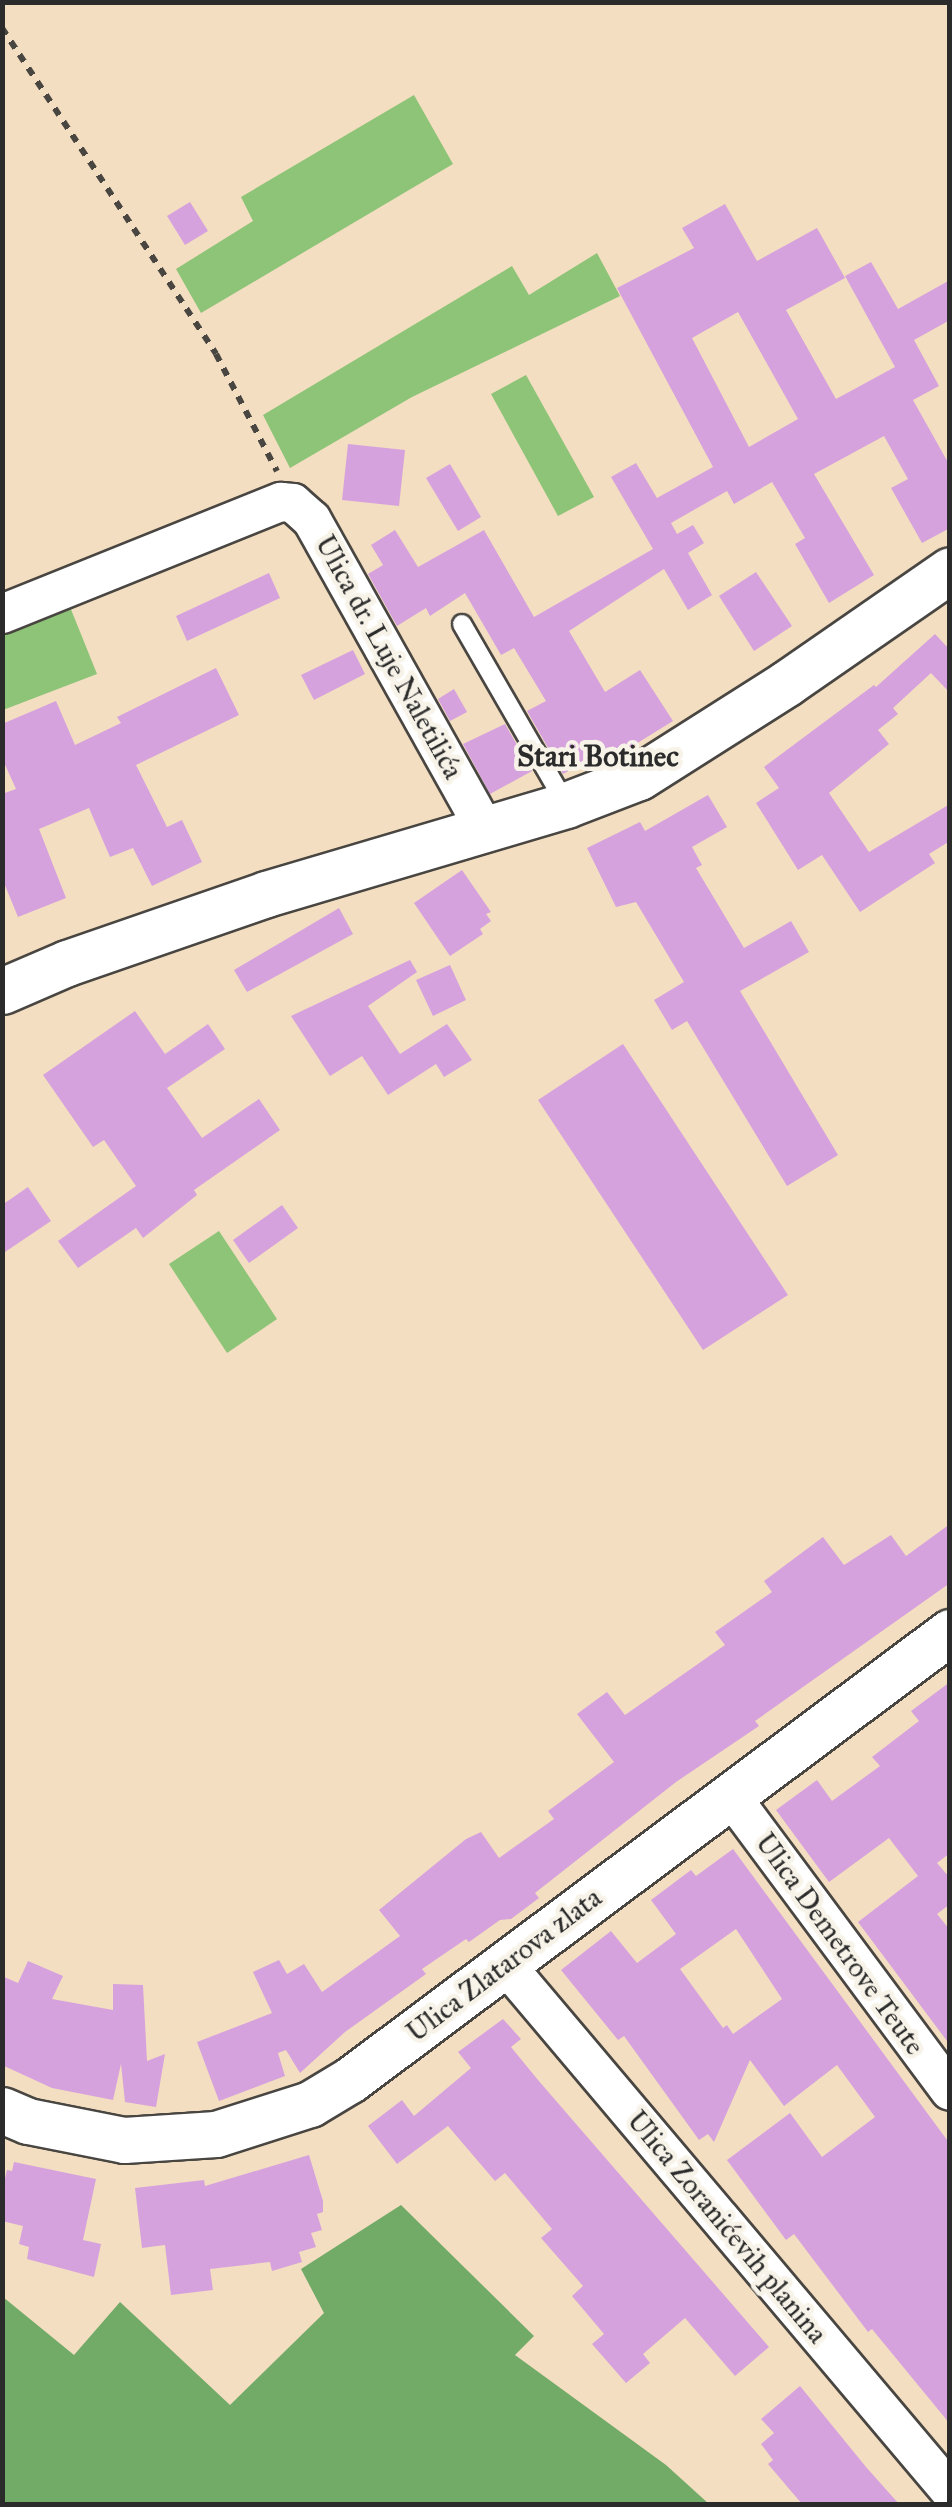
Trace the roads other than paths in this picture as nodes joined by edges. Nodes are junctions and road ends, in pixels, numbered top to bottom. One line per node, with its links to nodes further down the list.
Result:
1 (950, 570): 4 (street)
2 (2, 614): 5 (street, Ulica dr. Luje Naletilića)
3 (462, 624): 4 (lane)
4 (566, 805): 5 (street)
5 (484, 828): 6 (street)
6 (2, 991)
7 (950, 1632): 8 (street, Ulica Zlatarova zlata)
8 (731, 1796): 9 (street, Ulica Zlatarova zlata); 10 (street, Ulica Demetrove Teute)
9 (505, 1964): 11 (street, Ulica Zlatarova zlata); 12 (street, Ulica Zoranićevih planina)
10 (950, 2091)
11 (2, 2110)
12 (950, 2490)

